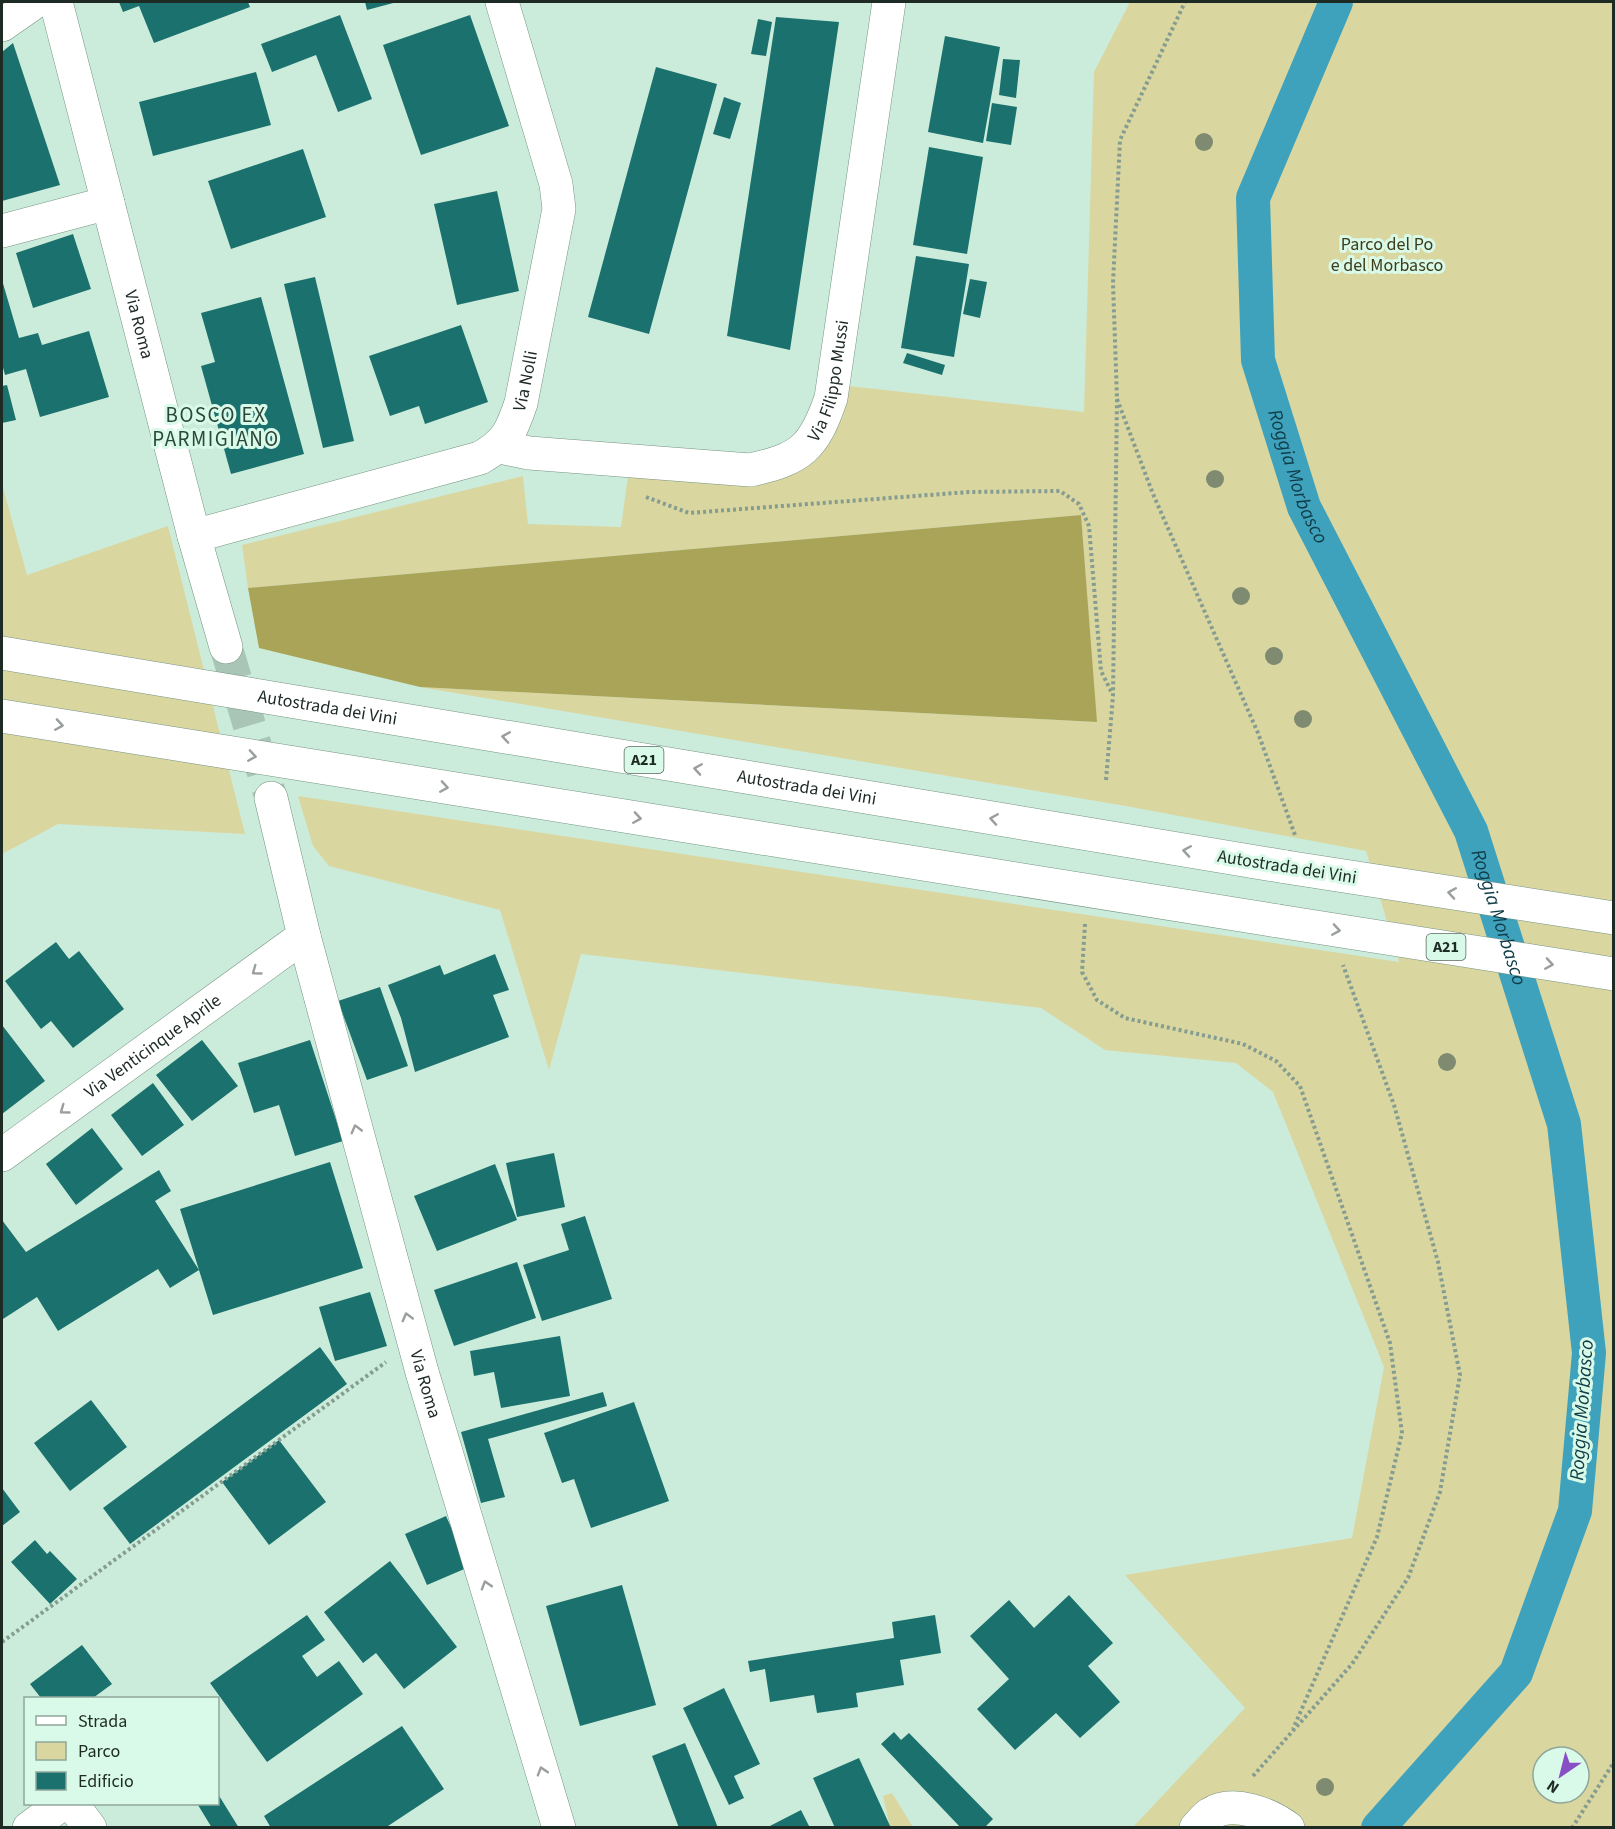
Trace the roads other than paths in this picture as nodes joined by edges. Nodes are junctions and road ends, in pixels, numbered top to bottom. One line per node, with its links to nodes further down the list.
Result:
1 (35, 2): 5 (main road)
2 (56, 2): 6 (main road, Via Roma)
3 (502, 2): 8 (main road, Via Nolli)
4 (889, 2): 8 (main road, Via Filippo Mussi)
5 (2, 26)
6 (108, 204): 7 (main road); 9 (main road, Via Roma)
7 (2, 231)
8 (500, 447): 9 (main road)
9 (194, 536): 10 (main road, Via Roma)
10 (226, 647)
11 (2, 653): 14 (main road, Autostrada dei Vini / A21, one-way to 11, bridge)
12 (2, 716): 16 (main road, A21, one-way to 16, bridge)
13 (271, 798): 15 (main road, Via Roma)
14 (1614, 918)
15 (304, 936): 17 (main road, Via Venticinque Aprile, one-way to 17); 22 (main road, Via Roma, one-way to 15)
16 (1614, 974)
17 (2, 1155)
18 (59, 1805): 20 (main road)
19 (74, 1805): 21 (main road)
20 (29, 1827)
21 (90, 1827)
22 (559, 1827)
23 (1196, 1827): 24 (main road)
24 (1288, 1827)

